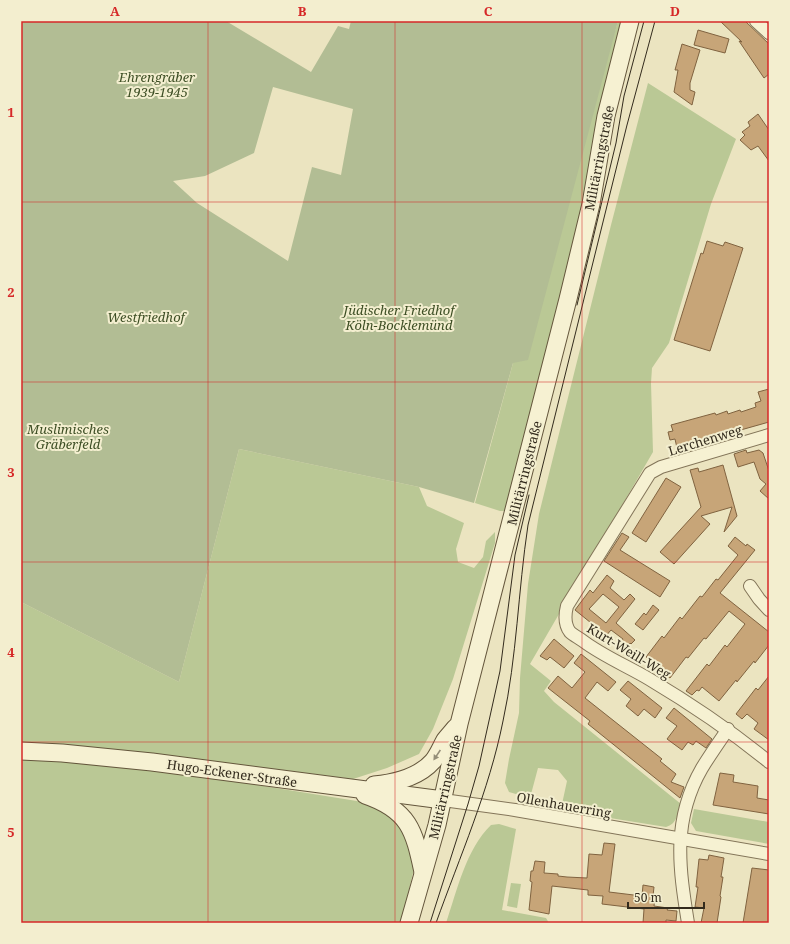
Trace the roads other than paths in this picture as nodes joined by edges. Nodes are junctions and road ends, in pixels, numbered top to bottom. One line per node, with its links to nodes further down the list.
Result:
1 (630, 21): 8 (main road, Militärringstraße)
2 (756, 21): 3 (street)
3 (769, 33)
4 (769, 435): 5 (street, Lerchenweg)
5 (650, 473): 9 (street, Kurt-Weill-Weg)
6 (750, 586): 7 (street)
7 (769, 610)
8 (459, 724): 12 (main road, one-way to 12); 13 (main road, Militärringstraße)
9 (728, 729): 11 (street, Kurt-Weill-Weg); 14 (street)
10 (21, 751): 12 (main road, Hugo-Eckener-Straße)
11 (769, 762)
12 (340, 787): 13 (main road, Hugo-Eckener-Straße); 16 (main road)
13 (443, 800): 14 (street, Ollenhauerring); 16 (main road, Militärringstraße)
14 (680, 840): 15 (street, Ollenhauerring); 18 (street)
15 (769, 854)
16 (424, 874): 17 (main road, Militärringstraße)
17 (409, 923)
18 (688, 923)

